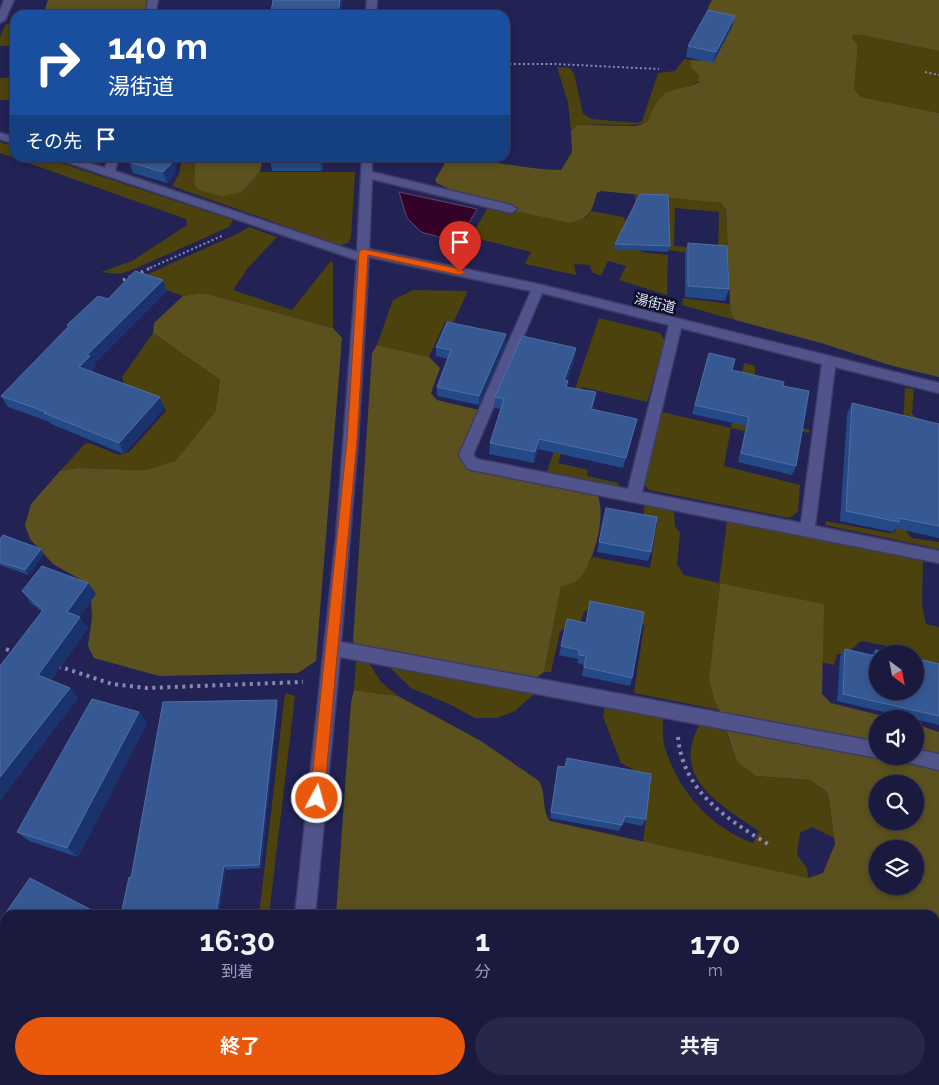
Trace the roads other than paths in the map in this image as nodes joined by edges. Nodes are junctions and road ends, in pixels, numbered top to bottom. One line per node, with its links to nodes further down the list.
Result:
1 (8, 0): 2 (street)
2 (0, 20)
3 (76, 162): 6 (street, 湯街道)
4 (112, 162): 6 (street)
5 (366, 162): 7 (street)
6 (109, 173): 9 (street, 湯街道)
7 (366, 174): 8 (street); 9 (street)
8 (511, 209)
9 (363, 255): 10 (street, 湯街道); 17 (street)
10 (538, 288): 11 (street, 湯街道); 14 (street)
11 (676, 323): 12 (street, 湯街道); 14 (street)
12 (829, 362): 13 (street, 湯街道); 15 (street)
13 (939, 388)
14 (634, 496): 15 (street)
15 (807, 530): 16 (street)
16 (939, 557)
17 (332, 648): 18 (street); 21 (street)
18 (869, 748)
19 (924, 759): 20 (street)
20 (939, 762)
21 (306, 910)

